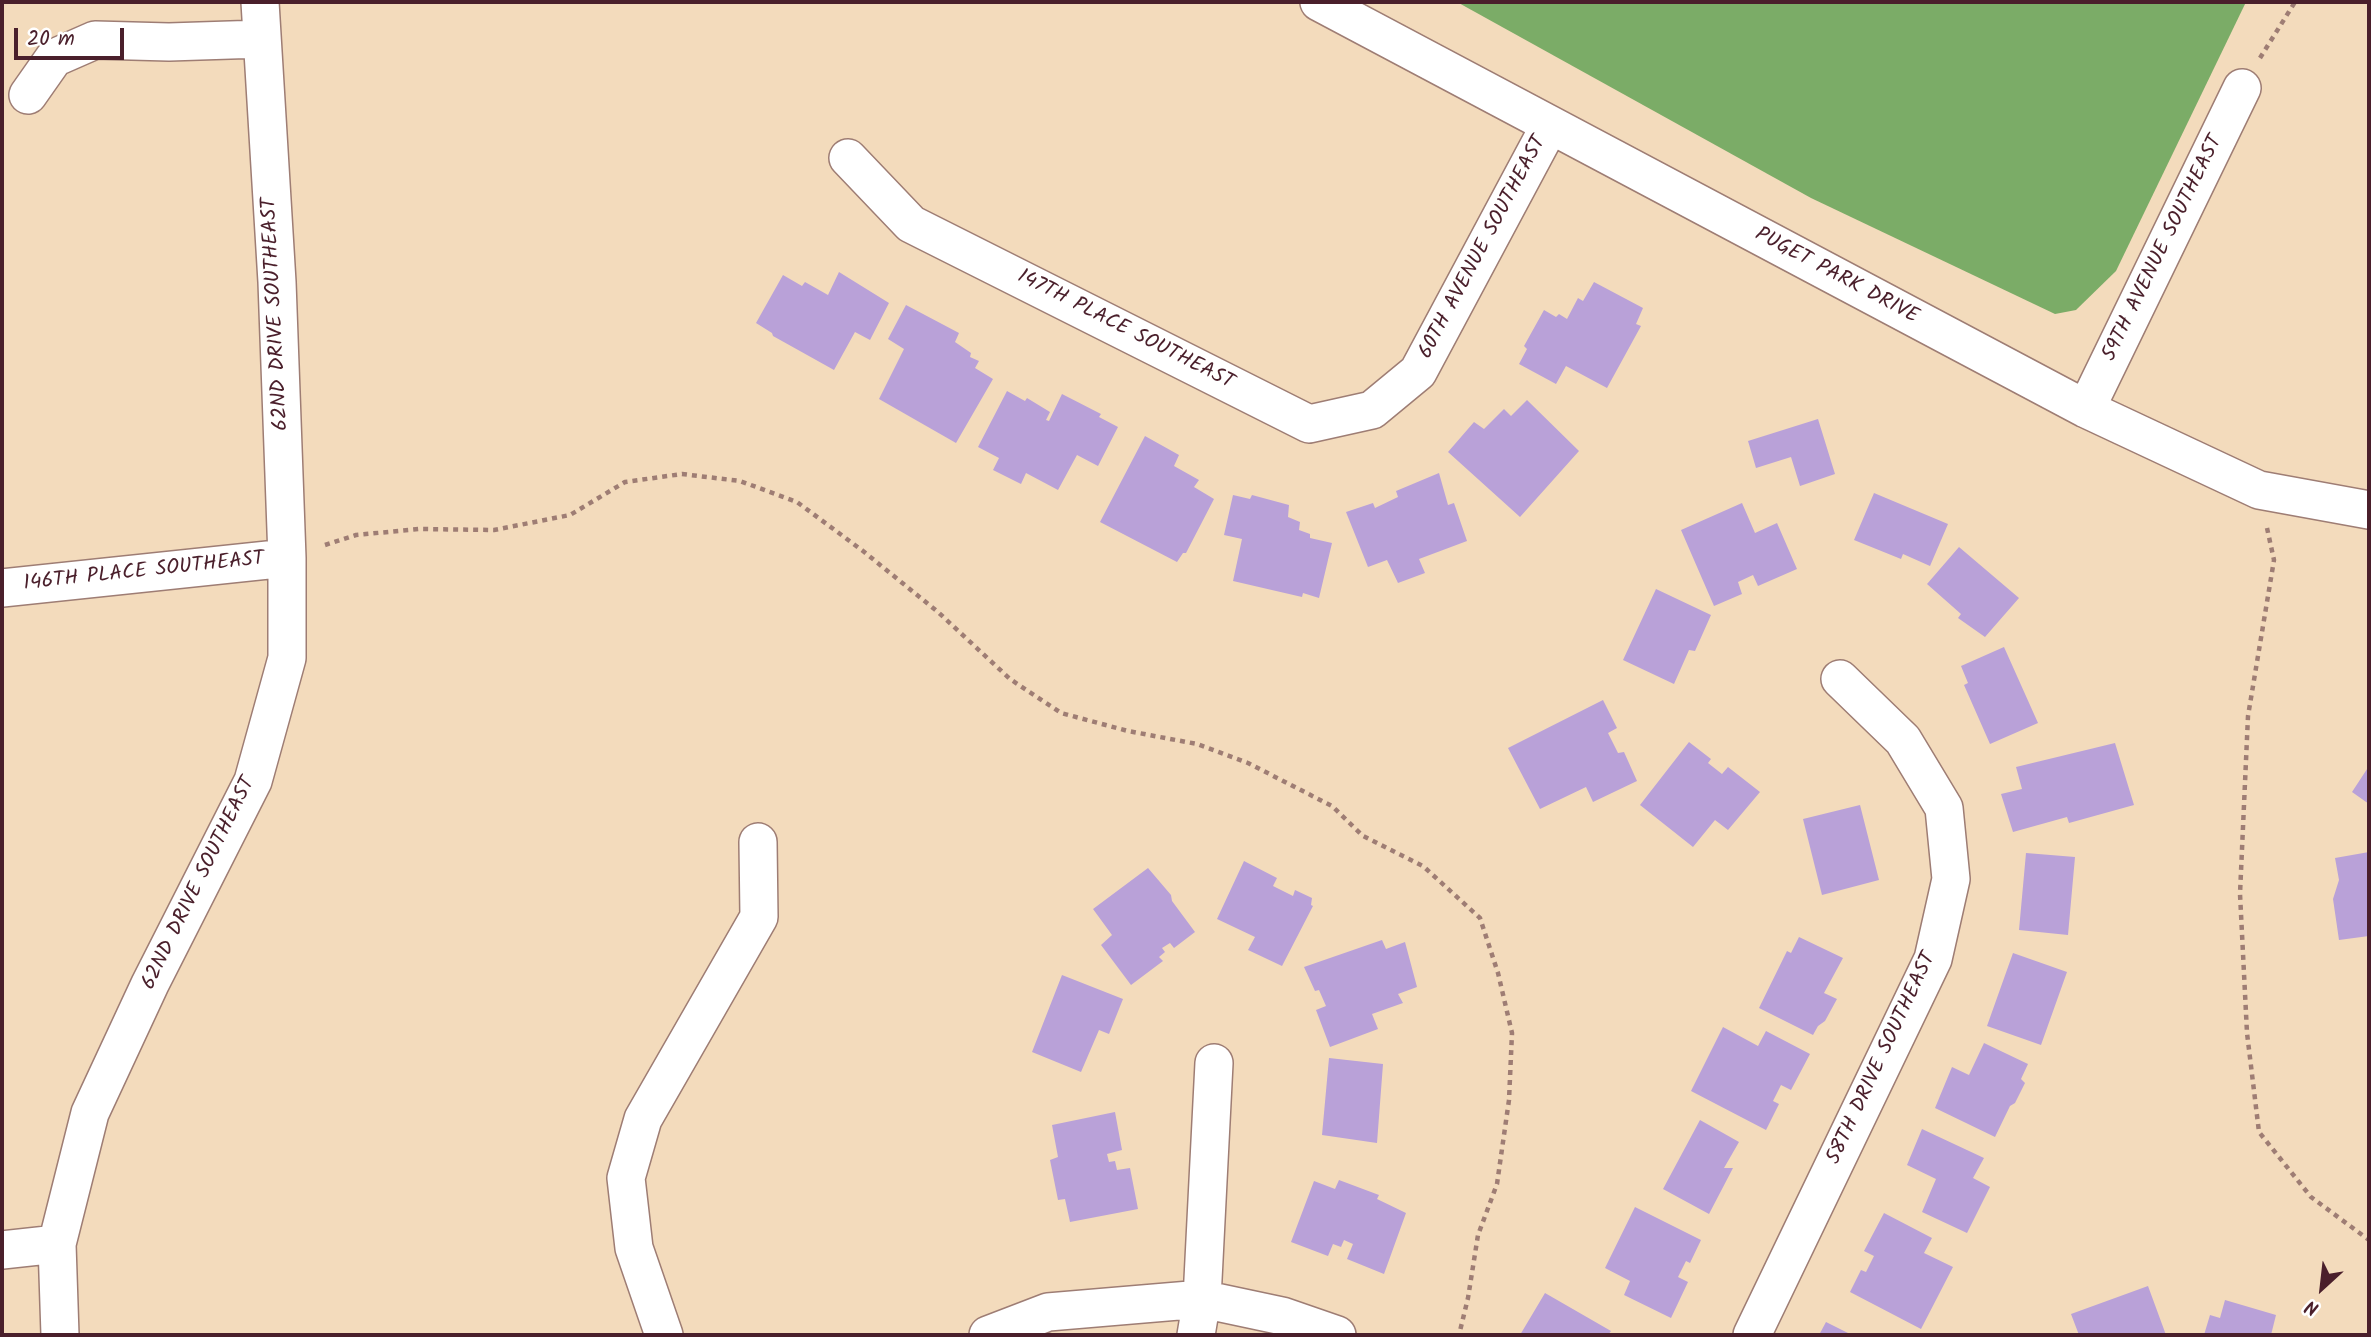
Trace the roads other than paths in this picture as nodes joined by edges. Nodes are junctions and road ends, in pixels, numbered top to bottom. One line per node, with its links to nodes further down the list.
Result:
1 (260, 2): 3 (street, 62ND DRIVE SOUTHEAST)
2 (1319, 2): 6 (street, PUGET PARK DRIVE)
3 (261, 39): 5 (street); 11 (street, 62ND DRIVE SOUTHEAST)
4 (2242, 88): 9 (street, 59TH AVENUE SOUTHEAST)
5 (28, 94)
6 (1550, 125): 8 (street, 60TH AVENUE SOUTHEAST); 9 (street, PUGET PARK DRIVE)
7 (848, 158): 8 (street, 147TH PLACE SOUTHEAST)
8 (1418, 372)
9 (2086, 409): 10 (street, PUGET PARK DRIVE)
10 (2369, 510)
11 (287, 558): 12 (street, 146TH PLACE SOUTHEAST); 16 (street, 62ND DRIVE SOUTHEAST)
12 (2, 588)
13 (1839, 679): 24 (street, 58TH DRIVE SOUTHEAST)
14 (758, 842): 20 (street)
15 (1214, 1063): 18 (street)
16 (57, 1244): 17 (street); 19 (street, 62ND DRIVE SOUTHEAST)
17 (2, 1250)
18 (1202, 1299): 21 (street); 22 (street); 23 (street)
19 (60, 1335)
20 (664, 1335)
21 (988, 1335)
22 (1196, 1335)
23 (1337, 1335)
24 (1752, 1335)

